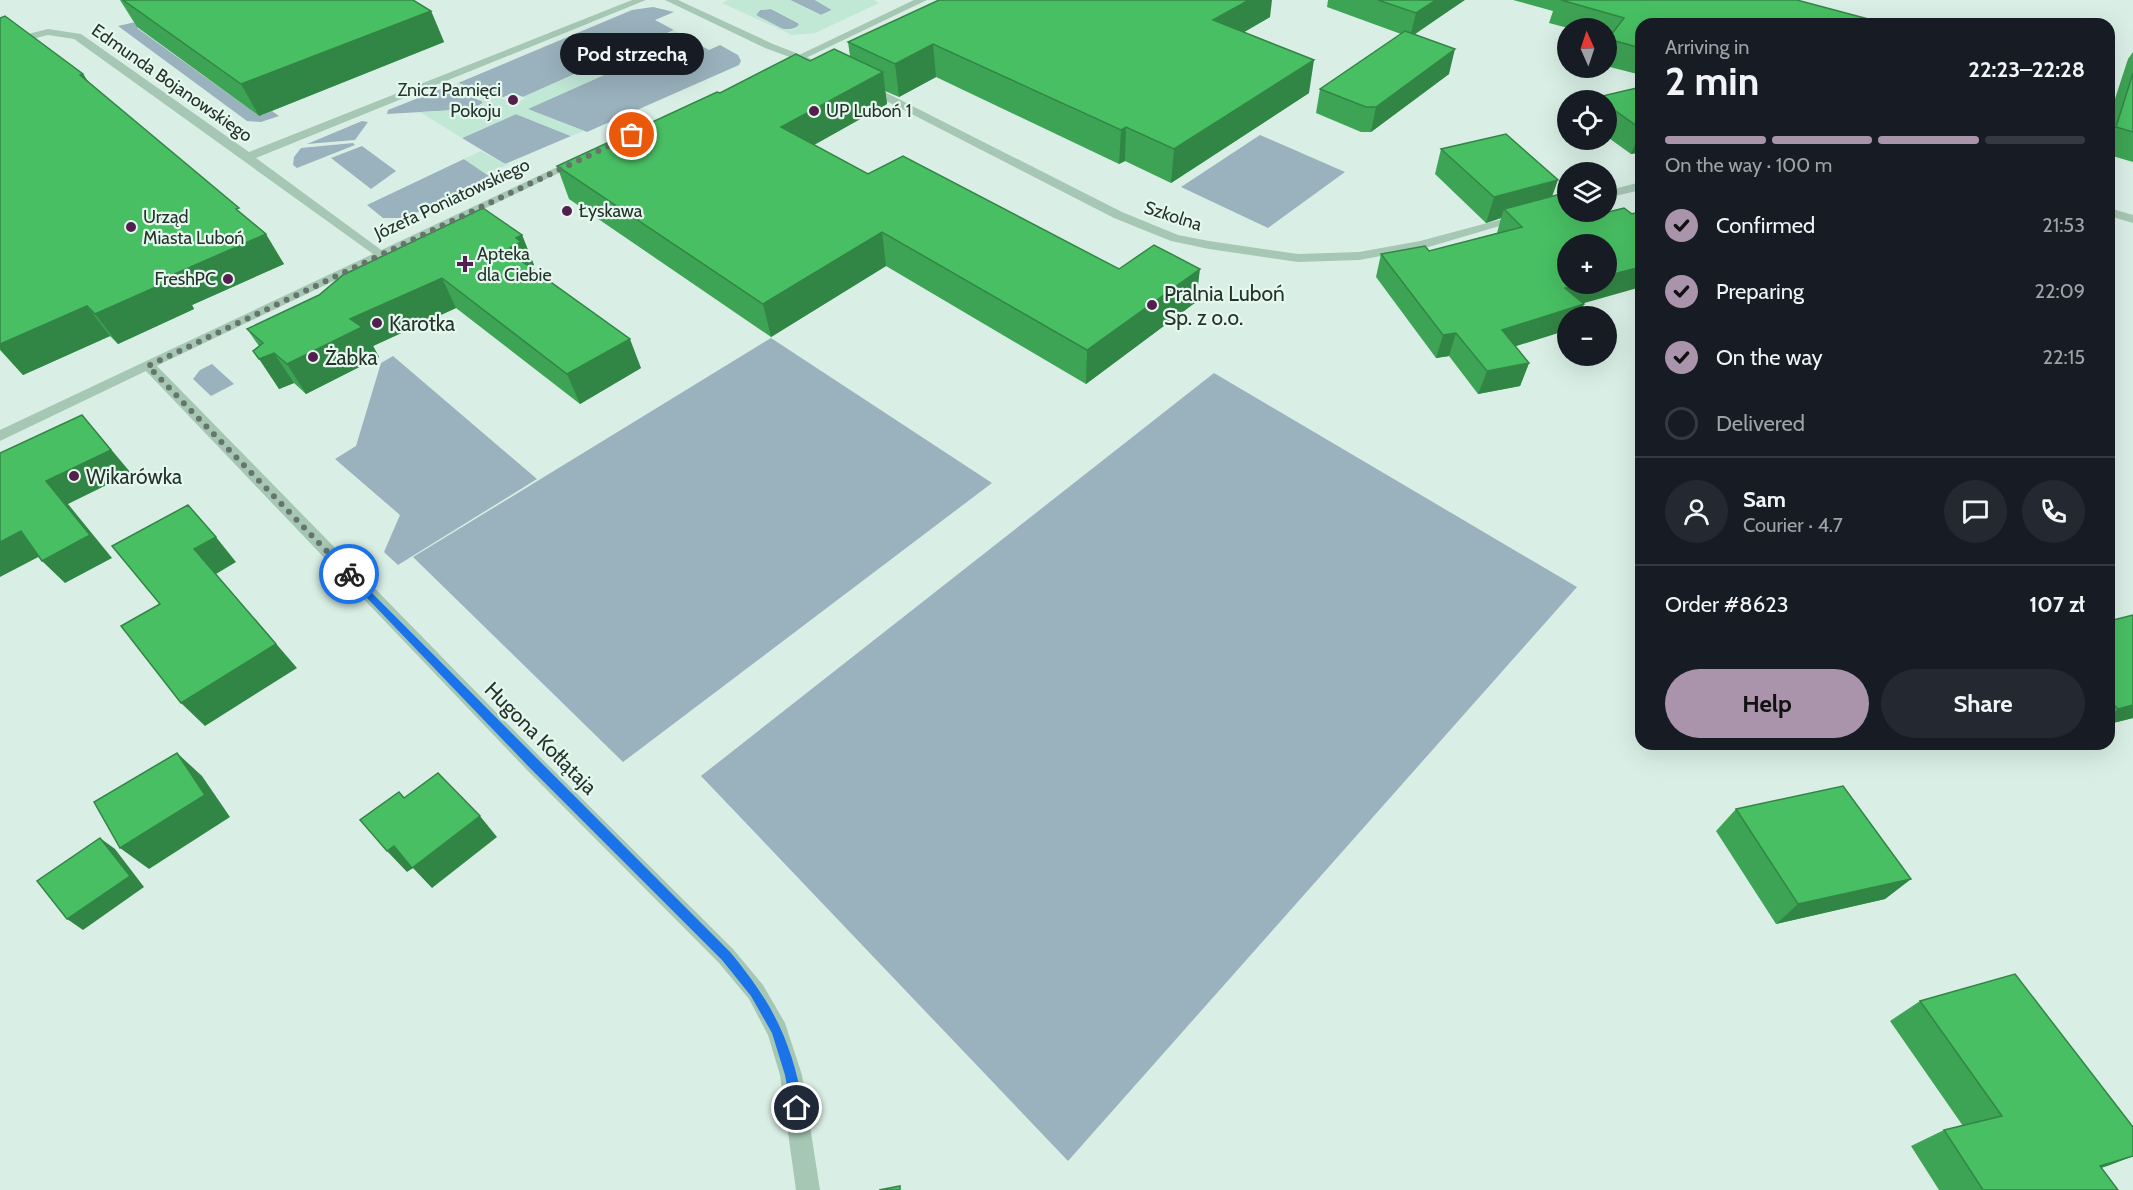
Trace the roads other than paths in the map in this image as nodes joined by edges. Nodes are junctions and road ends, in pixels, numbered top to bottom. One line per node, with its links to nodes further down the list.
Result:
1 (641, 0): 8 (street)
2 (670, 0): 5 (street, Szkolna)
3 (922, 0): 5 (street)
4 (0, 44): 8 (street, Edmunda Bojanowskiego)
5 (800, 57): 6 (street); 11 (street, Szkolna)
6 (769, 72)
7 (592, 154): 14 (street, Józefa Poniatowskiego)
8 (248, 158): 14 (street, Edmunda Bojanowskiego)
9 (1635, 188): 10 (street)
10 (1617, 192)
11 (1536, 214)
12 (2115, 214): 13 (street)
13 (2133, 219)
14 (380, 255): 15 (street, Józefa Poniatowskiego)
15 (148, 366): 16 (street, Józefa Poniatowskiego); 17 (street, Hugona Kołłątaja)
16 (0, 436)
17 (808, 1190)

